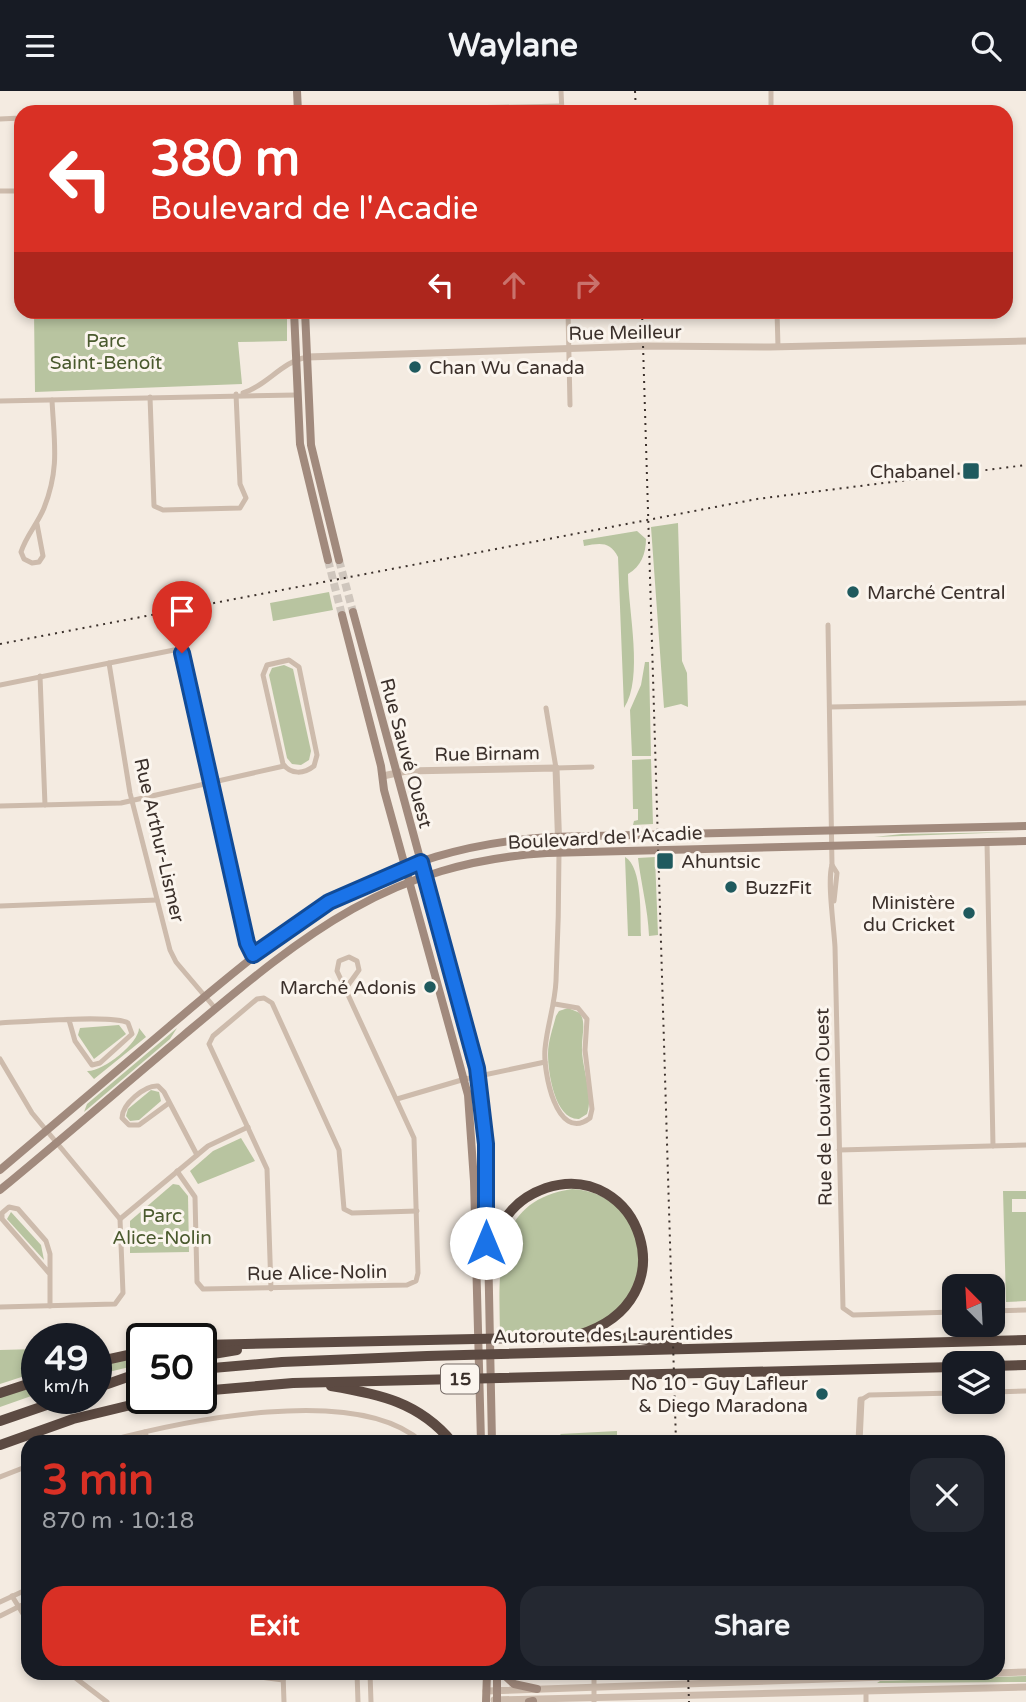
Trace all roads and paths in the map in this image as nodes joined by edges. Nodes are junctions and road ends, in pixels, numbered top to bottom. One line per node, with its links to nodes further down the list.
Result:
1 (294, 319): 9 (main road)
2 (305, 319): 8 (main road)
3 (568, 319): 7 (street)
4 (777, 319): 6 (street)
5 (1026, 341): 6 (street, Rue Meilleur)
6 (778, 347): 7 (street, Rue Meilleur)
7 (569, 349): 8 (street, Rue Meilleur); 15 (street)
8 (307, 357): 9 (street, Rue Meilleur); 18 (main road)
9 (295, 359): 10 (street, Rue Meilleur); 11 (main road)
10 (236, 394): 11 (street, Rue Meilleur); 12 (street, Rue Meilleur); 12 (street)
11 (296, 395): 17 (main road)
12 (150, 397): 13 (street, Rue Meilleur)
13 (52, 400): 14 (street, Rue Meilleur); 16 (street)
14 (0, 401)
15 (570, 405)
16 (37, 524): 16 (street)
17 (328, 560)
18 (339, 560)
19 (353, 612): 31 (main road, Rue Sauvé Ouest)
20 (342, 615): 32 (main road, Rue Sauvé Ouest)
21 (828, 625): 27 (street, Rue de Louvain Ouest)
22 (109, 663): 23 (street); 33 (street); 34 (street, Rue Arthur-Lismer)
23 (40, 676): 24 (street); 35 (street)
24 (0, 685)
25 (1026, 703): 27 (street)
26 (546, 708): 30 (street)
27 (830, 708): 38 (street, Rue de Louvain Ouest)
28 (284, 766): 28 (street); 33 (street)
29 (592, 767): 30 (street, Rue Birnam)
30 (556, 768): 31 (street, Rue Birnam); 39 (street)
31 (396, 773): 32 (street, Rue Birnam); 44 (main road, Rue Sauvé Ouest)
32 (383, 776): 45 (main road, Rue Sauvé Ouest)
33 (212, 783): 34 (street); 50 (street)
34 (132, 801): 35 (street); 48 (street, Rue Arthur-Lismer)
35 (45, 804): 36 (street)
36 (0, 806)
37 (1026, 826): 38 (main road, Boulevard de l'Acadie)
38 (832, 830): 39 (main road, Boulevard de l'Acadie); 42 (street, Rue de Louvain Ouest)
39 (558, 836): 43 (street); 44 (main road, Boulevard de l'Acadie)
40 (1026, 841): 41 (main road, Boulevard de l'Acadie)
41 (987, 842): 42 (main road, Boulevard de l'Acadie); 67 (street)
42 (832, 845): 43 (main road, Boulevard de l'Acadie); 68 (street, Rue de Louvain Ouest)
43 (559, 852): 46 (main road, Boulevard de l'Acadie); 53 (street)
44 (421, 862): 45 (main road, Boulevard de l'Acadie); 46 (main road, Rue Sauvé Ouest)
45 (406, 867): 47 (main road, Rue Sauvé Ouest); 50 (main road, Boulevard de l'Acadie)
46 (426, 876): 47 (main road, Boulevard de l'Acadie); 59 (main road, Rue Sauvé Ouest)
47 (410, 882): 54 (main road, Boulevard de l'Acadie); 60 (main road, Rue Sauvé Ouest)
48 (157, 900): 49 (street); 52 (street, Rue Arthur-Lismer)
49 (0, 906)
50 (253, 955): 52 (main road, Boulevard de l'Acadie)
51 (346, 988): 51 (street, Rue Alice-Nolin); 61 (street, Rue Alice-Nolin)
52 (205, 996): 54 (street, Rue Arthur-Lismer); 64 (main road, Boulevard de l'Acadie)
53 (555, 1003): 58 (street); 58 (street)
54 (215, 1008): 65 (main road, Boulevard de l'Acadie)
55 (69, 1020): 55 (street); 56 (street)
56 (0, 1023)
57 (0, 1059): 64 (street)
58 (545, 1062): 59 (street)
59 (478, 1076): 60 (street); 75 (main road, Rue Sauvé Ouest)
60 (465, 1079): 61 (street); 110 (main road, Rue Sauvé Ouest)
61 (397, 1099): 73 (street, Rue Alice-Nolin)
62 (169, 1103): 62 (street); 69 (street)
63 (247, 1127): 69 (street); 73 (street); 77 (street)
64 (46, 1130): 65 (street); 70 (main road, Boulevard de l'Acadie)
65 (57, 1143): 72 (main road, Boulevard de l'Acadie); 74 (street)
66 (1026, 1145): 67 (street)
67 (993, 1146): 68 (street)
68 (839, 1150): 82 (street, Rue de Louvain Ouest)
69 (197, 1155): 71 (street)
70 (0, 1170)
71 (177, 1171): 74 (street); 77 (street, Rue Alice-Nolin)
72 (0, 1190)
73 (417, 1211): 77 (street, Rue Alice-Nolin)
74 (120, 1219): 78 (street)
75 (488, 1272): 83 (highway); 111 (main road, Rue Sauvé Ouest)
76 (49, 1273): 76 (street); 78 (street)
77 (271, 1289)
78 (50, 1306): 79 (street)
79 (0, 1307)
80 (1026, 1310): 81 (street)
81 (1005, 1311)
82 (942, 1312)
83 (571, 1337): 86 (highway); 87 (highway)
84 (1026, 1341): 87 (highway, Autoroute des Laurentides / 15)
85 (217, 1345): 86 (highway)
86 (262, 1345): 88 (highway)
87 (698, 1349): 92 (highway, Autoroute des Laurentides / 15)
88 (217, 1353)
89 (1005, 1366): 90 (highway)
90 (1026, 1366)
91 (942, 1367): 93 (highway, 15)
92 (217, 1368)
93 (306, 1382): 95 (highway, 15); 109 (highway)
94 (21, 1386): 98 (highway)
95 (217, 1390)
96 (1026, 1391): 97 (street)
97 (1005, 1392)
98 (0, 1393)
99 (942, 1393): 100 (street)
100 (861, 1399): 112 (street)
101 (126, 1406): 105 (highway)
102 (21, 1414): 103 (highway)
103 (0, 1421)
104 (145, 1431): 106 (street); 107 (street); 108 (street)
105 (28, 1435)
106 (130, 1435)
107 (146, 1435)
108 (411, 1435)
109 (445, 1435)
110 (481, 1435)
111 (492, 1435)
112 (859, 1435)
113 (21, 1438): 114 (highway)
114 (0, 1445)
115 (21, 1469): 116 (street)
116 (0, 1477)
117 (21, 1592): 118 (street)
118 (12, 1596): 119 (street); 120 (street)
119 (0, 1602)
120 (20, 1606): 121 (street)
121 (0, 1616)
122 (1026, 1672): 123 (street)
123 (1005, 1673)
124 (77, 1680): 140 (street)
125 (283, 1680): 144 (street)
126 (356, 1680): 145 (street)
127 (370, 1680): 146 (street)
128 (487, 1680): 138 (main road)
129 (498, 1680): 139 (main road)
130 (509, 1680): 136 (main road)
131 (594, 1680): 134 (street)
132 (753, 1680): 134 (street)
133 (866, 1680): 137 (street)
134 (594, 1687): 136 (street); 142 (street)
135 (1026, 1687): 137 (street)
136 (537, 1689): 139 (street)
137 (866, 1691): 142 (street); 147 (street)
138 (486, 1698): 139 (street)
139 (497, 1698): 141 (street)
140 (99, 1700): 143 (street)
141 (531, 1701): 142 (street)
142 (594, 1701)
143 (107, 1702)
144 (284, 1702)
145 (358, 1702)
146 (371, 1702)
147 (866, 1702)

